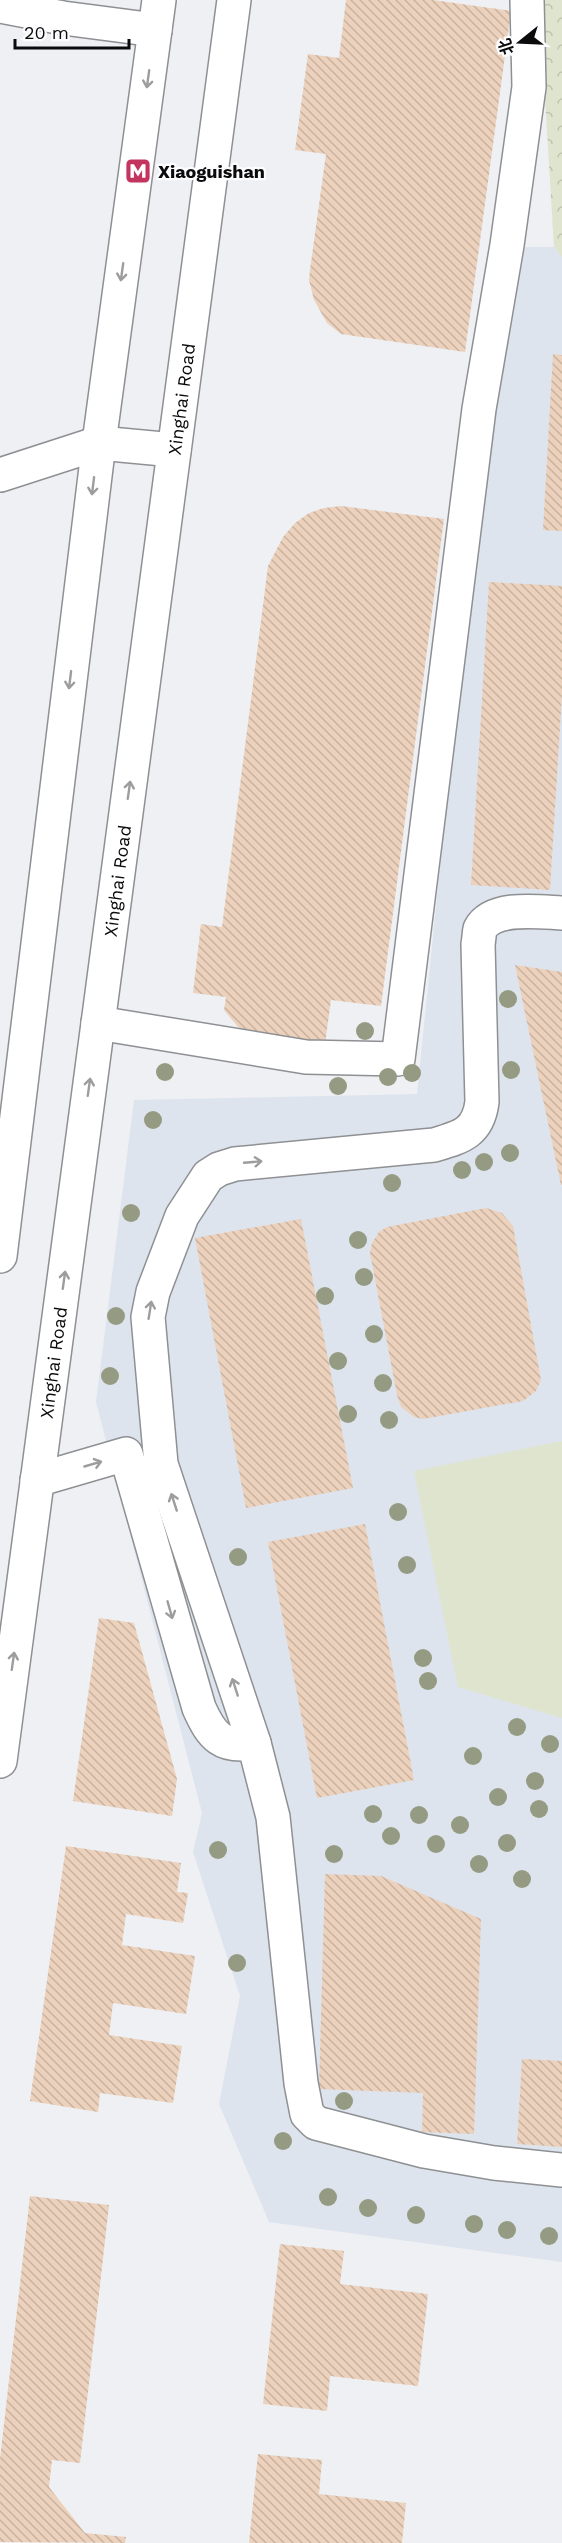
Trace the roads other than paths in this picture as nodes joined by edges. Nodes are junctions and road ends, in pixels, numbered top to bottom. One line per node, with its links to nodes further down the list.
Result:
1 (234, 0): 6 (street, Xinghai Road)
2 (527, 0): 9 (street)
3 (0, 6): 4 (street)
4 (157, 15): 5 (street, one-way to 5)
5 (99, 443): 6 (street); 7 (street); 10 (street, one-way to 10)
6 (174, 450): 9 (street, Xinghai Road, one-way to 6)
7 (0, 475)
8 (562, 914): 12 (street, one-way to 8)
9 (98, 1023): 11 (street, Xinghai Road, one-way to 9)
10 (0, 1256)
11 (37, 1480): 12 (street, one-way to 12); 13 (street, Xinghai Road, one-way to 11)
12 (254, 1743): 14 (street)
13 (0, 1761)
14 (562, 2170)

